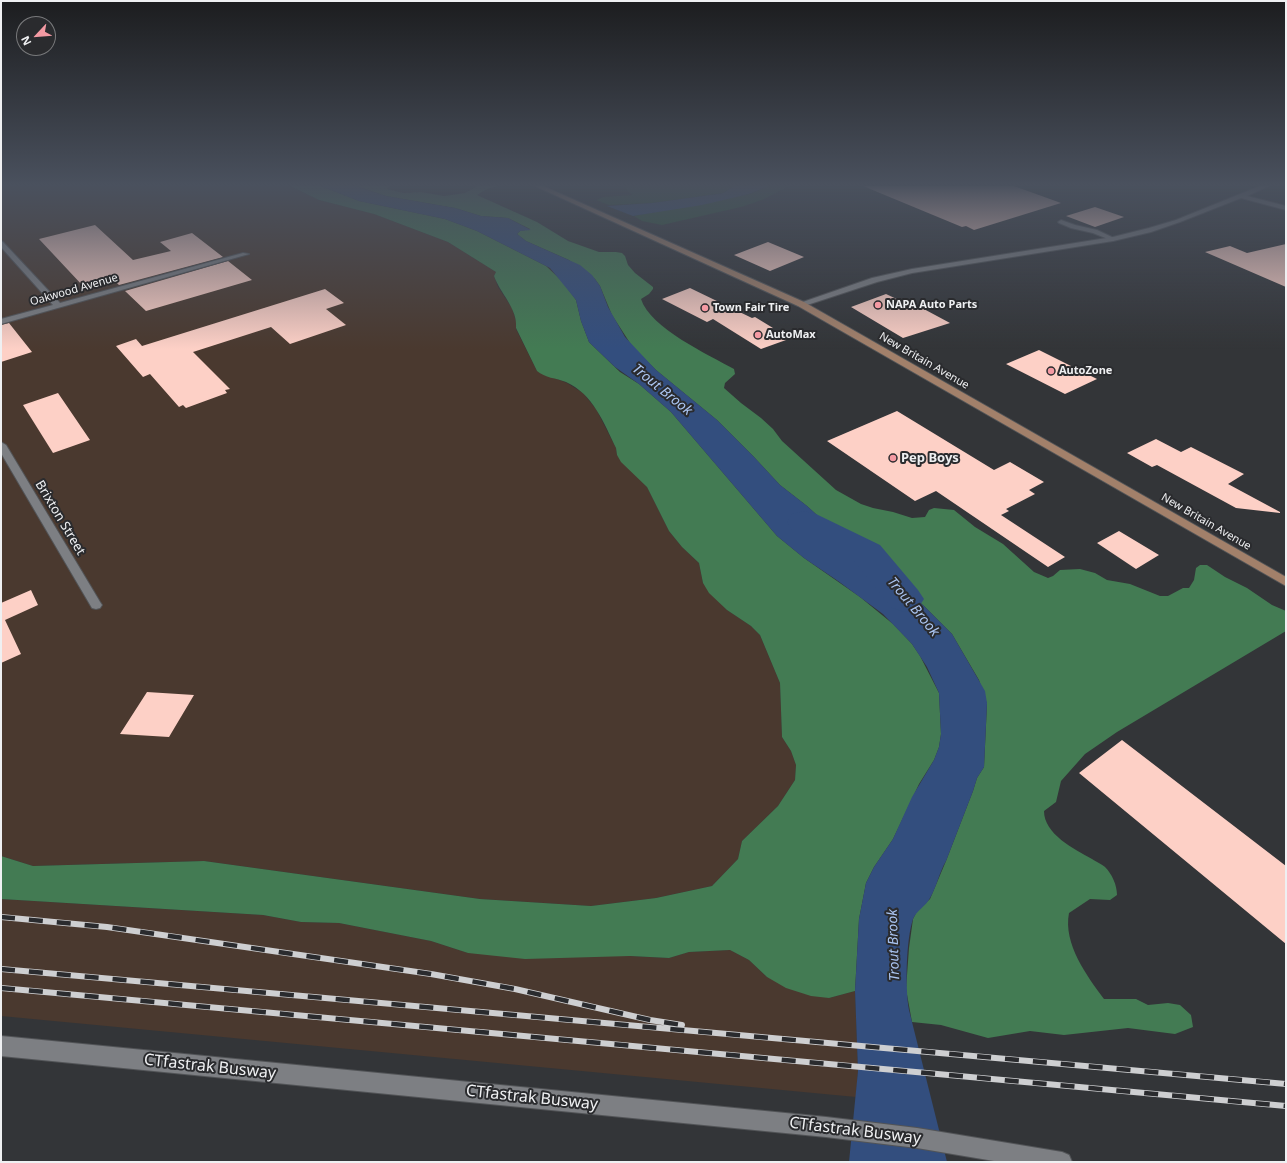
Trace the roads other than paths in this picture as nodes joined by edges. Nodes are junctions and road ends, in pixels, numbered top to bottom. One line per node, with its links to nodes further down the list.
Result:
1 (659, 240): 5 (main road, New Britain Avenue)
2 (1105, 240): 5 (street)
3 (1, 244): 6 (street)
4 (245, 254): 6 (street, Oakwood Avenue)
5 (801, 304): 9 (main road, New Britain Avenue)
6 (58, 306): 7 (street, Oakwood Avenue)
7 (1, 322)
8 (1, 445): 10 (street, Brixton Street)
9 (1286, 582)
10 (96, 605)
11 (1, 1046): 12 (street, CTfastrak Busway)
12 (1062, 1162)

